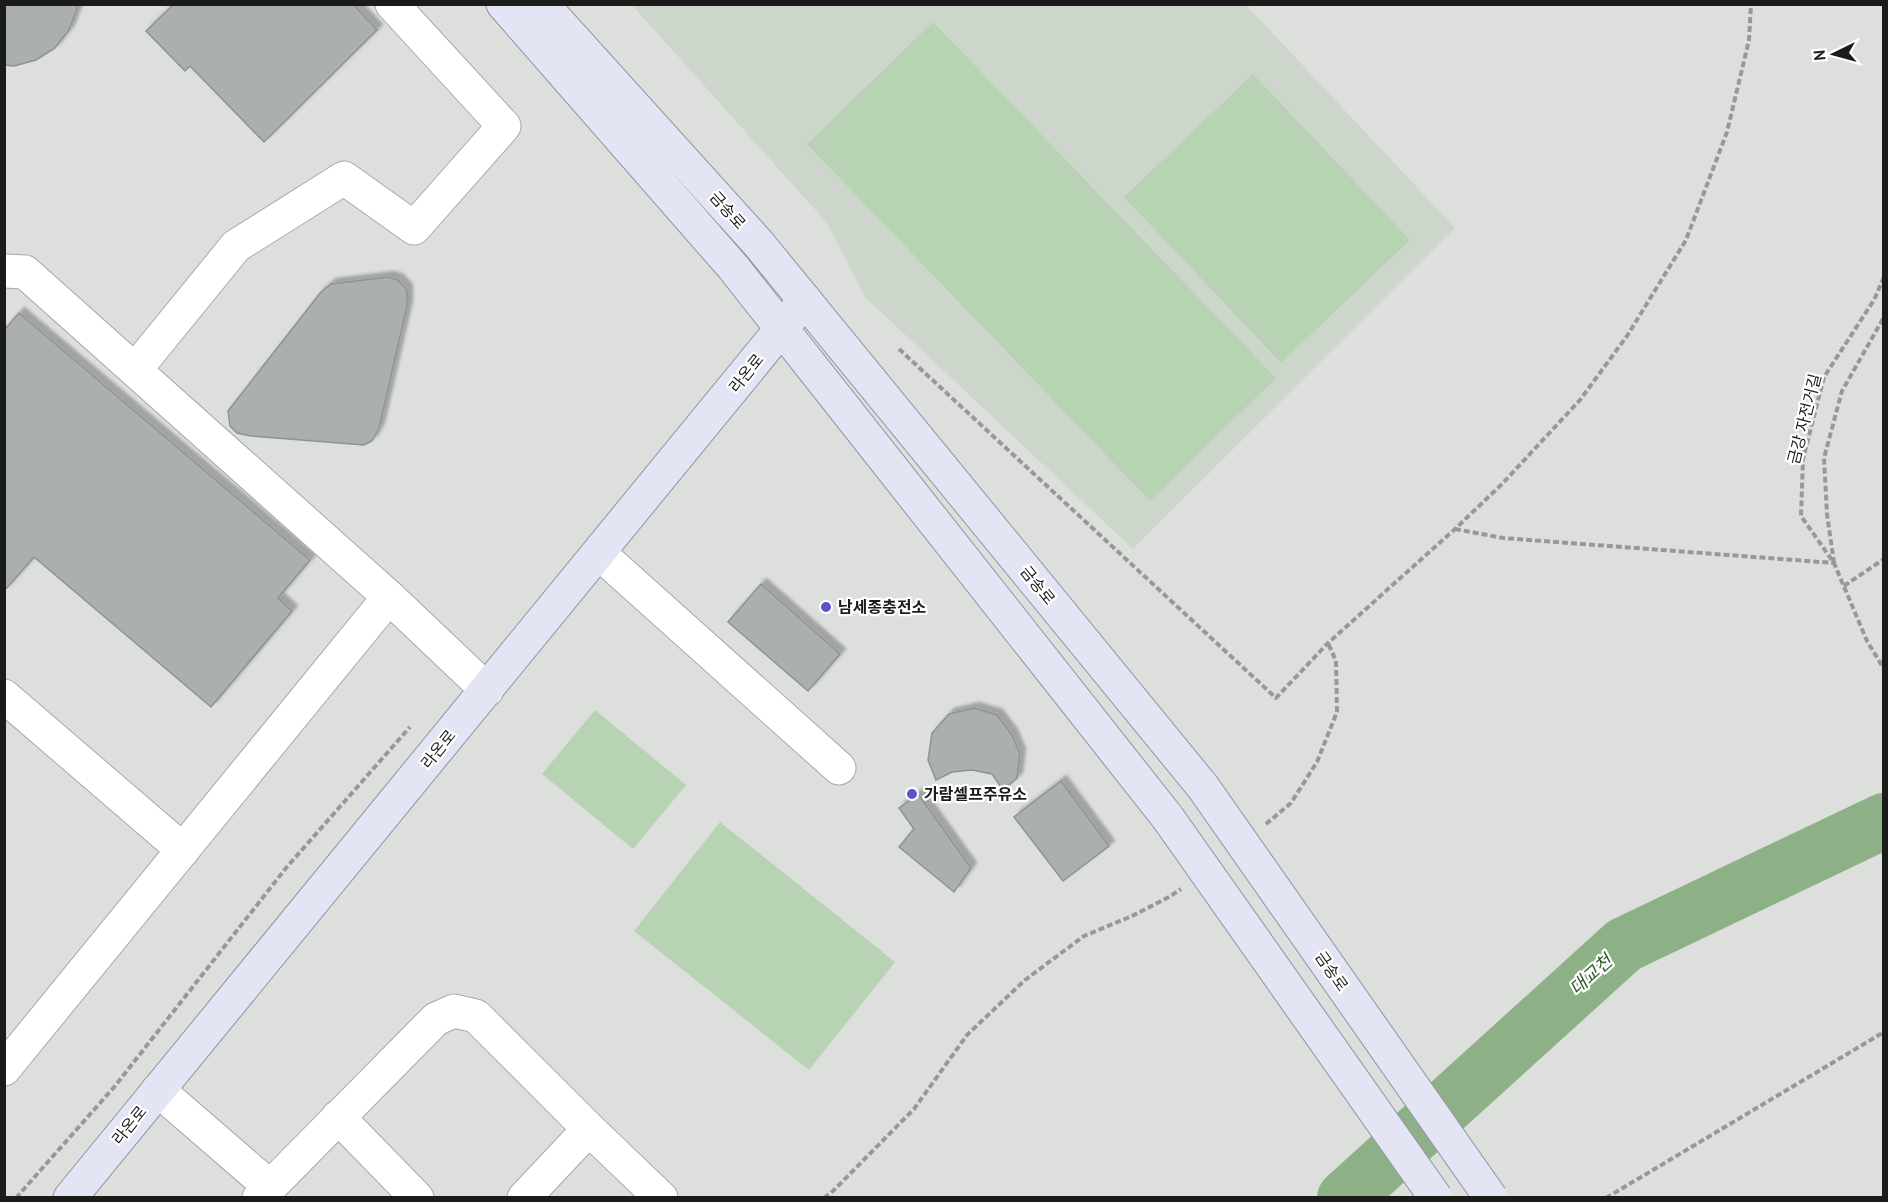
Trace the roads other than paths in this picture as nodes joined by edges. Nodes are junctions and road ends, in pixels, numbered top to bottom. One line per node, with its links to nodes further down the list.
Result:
1 (392, 4): 7 (lane)
2 (503, 4): 6 (main road, 금송로)
3 (542, 4): 5 (main road, 금송로)
4 (4, 271): 7 (lane)
5 (805, 300): 6 (main road, 라온로); 24 (main road, 금송로, bridge)
6 (782, 329): 8 (main road, 라온로); 23 (main road, 금송로, bridge)
7 (135, 370): 9 (lane)
8 (599, 553): 10 (main road, 라온로); 12 (lane)
9 (389, 597): 10 (lane); 13 (lane)
10 (487, 690): 15 (main road, 라온로)
11 (4, 696): 13 (lane)
12 (839, 768)
13 (183, 850): 14 (lane)
14 (4, 1069)
15 (158, 1090): 18 (lane); 19 (main road, 라온로)
16 (338, 1117): 17 (lane); 18 (lane); 20 (lane)
17 (589, 1129): 21 (lane); 22 (lane)
18 (264, 1192)
19 (70, 1197)
20 (417, 1197)
21 (524, 1197)
22 (661, 1197)
23 (1436, 1197)
24 (1491, 1197)

